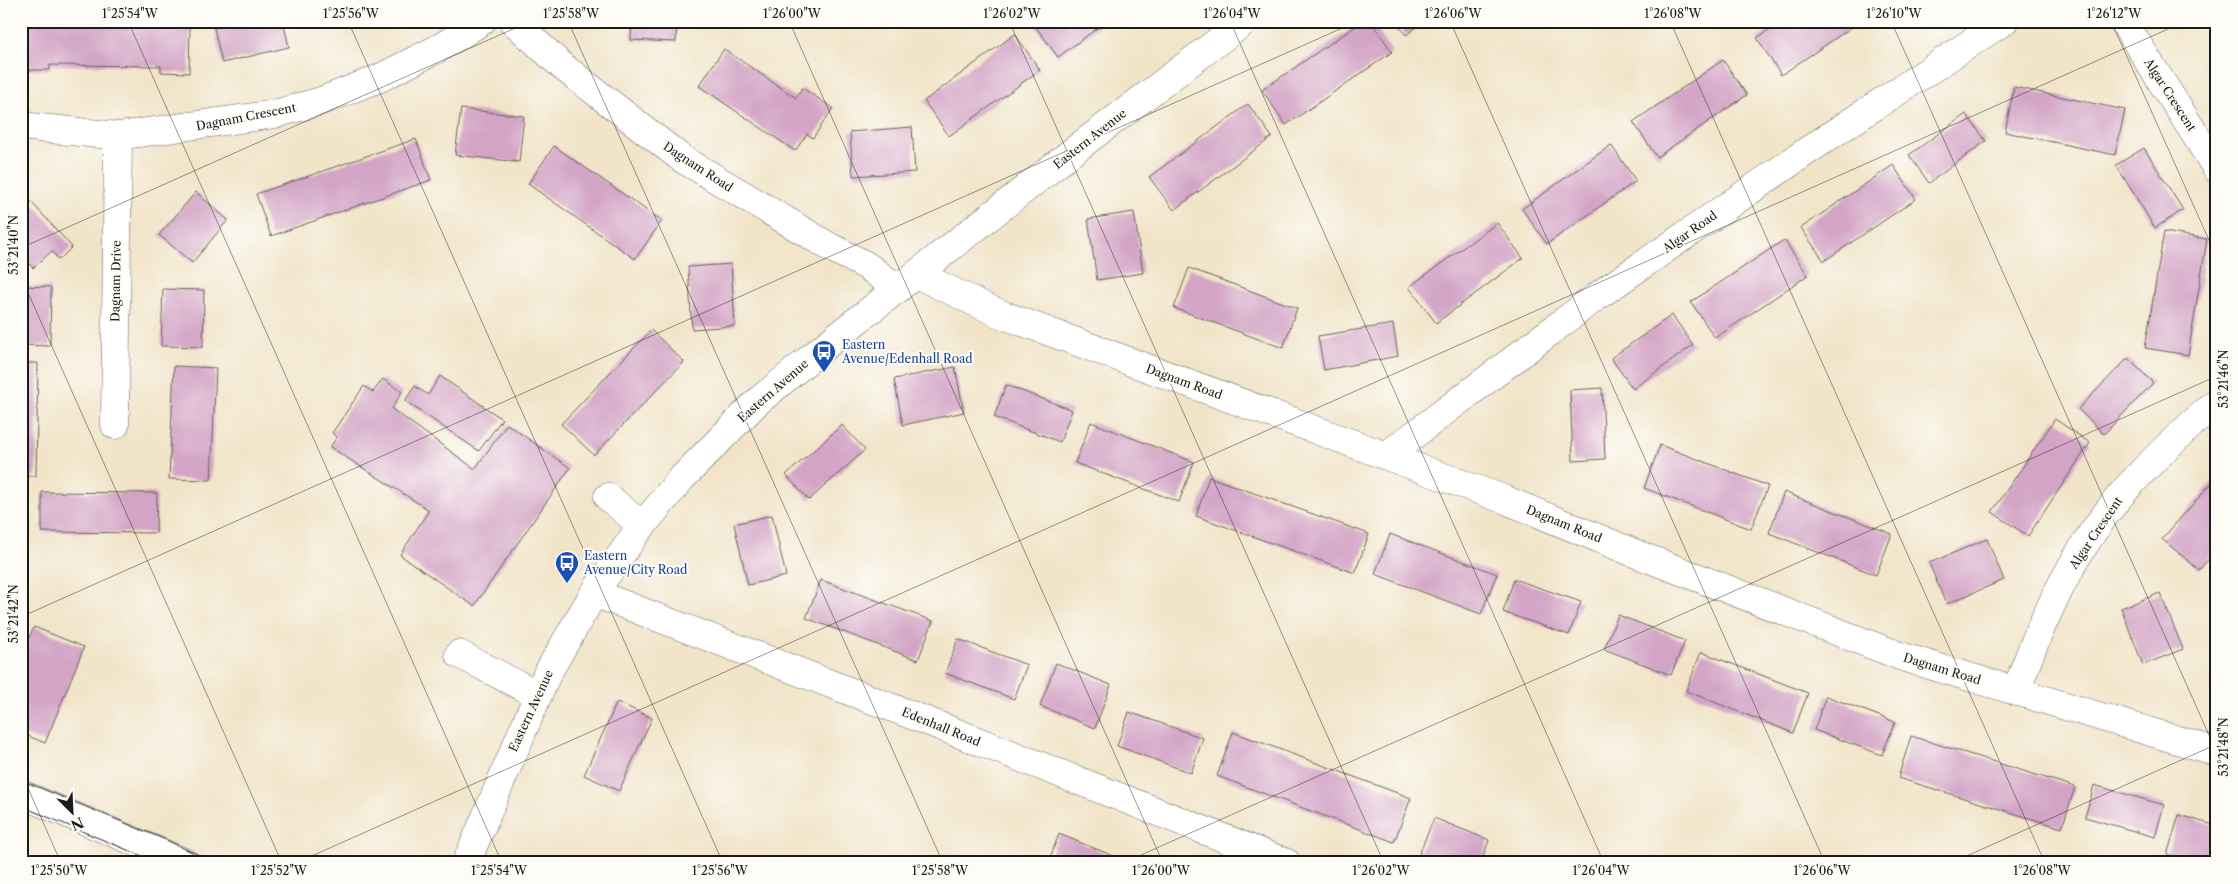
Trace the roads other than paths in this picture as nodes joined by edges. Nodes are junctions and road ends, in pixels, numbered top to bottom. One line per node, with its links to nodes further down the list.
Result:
1 (482, 21): 7 (street, Dagnam Crescent)
2 (513, 21): 9 (street, Dagnam Road)
3 (1245, 21): 9 (street, Eastern Avenue)
4 (2004, 21): 12 (street, Algar Road)
5 (2123, 21): 8 (street, Algar Crescent)
6 (21, 126): 7 (street, Dagnam Crescent)
7 (118, 136): 11 (street, Dagnam Drive)
8 (2217, 168)
9 (908, 282): 12 (street, Dagnam Road); 14 (street, Eastern Avenue)
10 (2217, 402): 17 (street, Algar Crescent)
11 (114, 425)
12 (1386, 456): 17 (street, Dagnam Road)
13 (608, 497): 14 (street)
14 (642, 526): 15 (street, Eastern Avenue)
15 (594, 593): 18 (street, Eastern Avenue); 23 (street, Edenhall Road)
16 (459, 654): 18 (street)
17 (2016, 692): 19 (street, Dagnam Road)
18 (538, 695): 22 (street, Eastern Avenue)
19 (2217, 752)
20 (21, 794): 21 (street)
21 (186, 863)
22 (466, 863)
23 (1287, 863)

